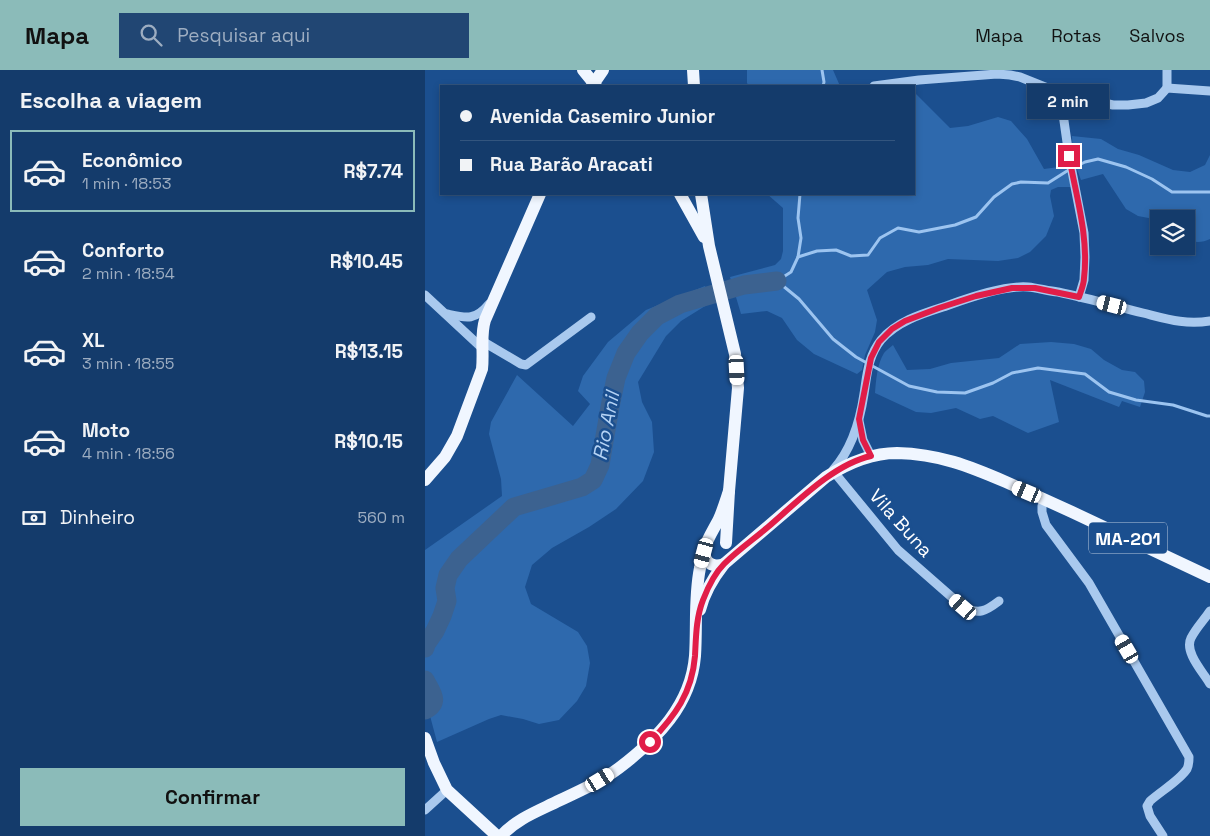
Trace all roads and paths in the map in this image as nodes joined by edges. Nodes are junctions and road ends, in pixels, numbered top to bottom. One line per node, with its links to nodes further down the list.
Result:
1 (583, 70): 5 (main road)
2 (603, 70): 5 (main road)
3 (693, 70): 6 (main road)
4 (1167, 70): 8 (street)
5 (594, 85)
6 (694, 85)
7 (882, 85): 10 (street)
8 (1167, 88): 9 (street); 10 (street)
9 (1210, 91)
10 (1060, 93): 16 (street)
11 (540, 195): 17 (main road)
12 (681, 195): 14 (main road)
13 (701, 195): 14 (main road)
14 (709, 246): 26 (main road)
15 (425, 295): 18 (street)
16 (1079, 297): 20 (street); 22 (street)
17 (493, 298): 18 (street); 21 (main road)
18 (447, 314): 21 (street)
19 (591, 317): 21 (street)
20 (1210, 322)
21 (483, 345): 25 (main road)
22 (859, 419): 23 (street); 24 (street)
23 (871, 456): 24 (main road, MA-201); 27 (main road, MA-201)
24 (830, 474): 28 (main road, MA-201); 33 (street, Vila Buna)
25 (425, 480)
26 (729, 490): 29 (main road); 30 (main road)
27 (1045, 499): 32 (main road, MA-201); 42 (street)
28 (771, 524): 29 (main road, MA-201); 31 (main road, MA-201)
29 (727, 544): 30 (main road); 31 (main road)
30 (705, 549): 31 (main road); 35 (main road)
31 (726, 563): 35 (main road)
32 (1210, 577)
33 (999, 601)
34 (1210, 611): 36 (street)
35 (696, 625): 41 (main road)
36 (1210, 684)
37 (426, 740): 38 (main road)
38 (447, 790): 39 (street); 40 (main road)
39 (425, 810)
40 (497, 836)
41 (501, 836)
42 (1163, 836)

